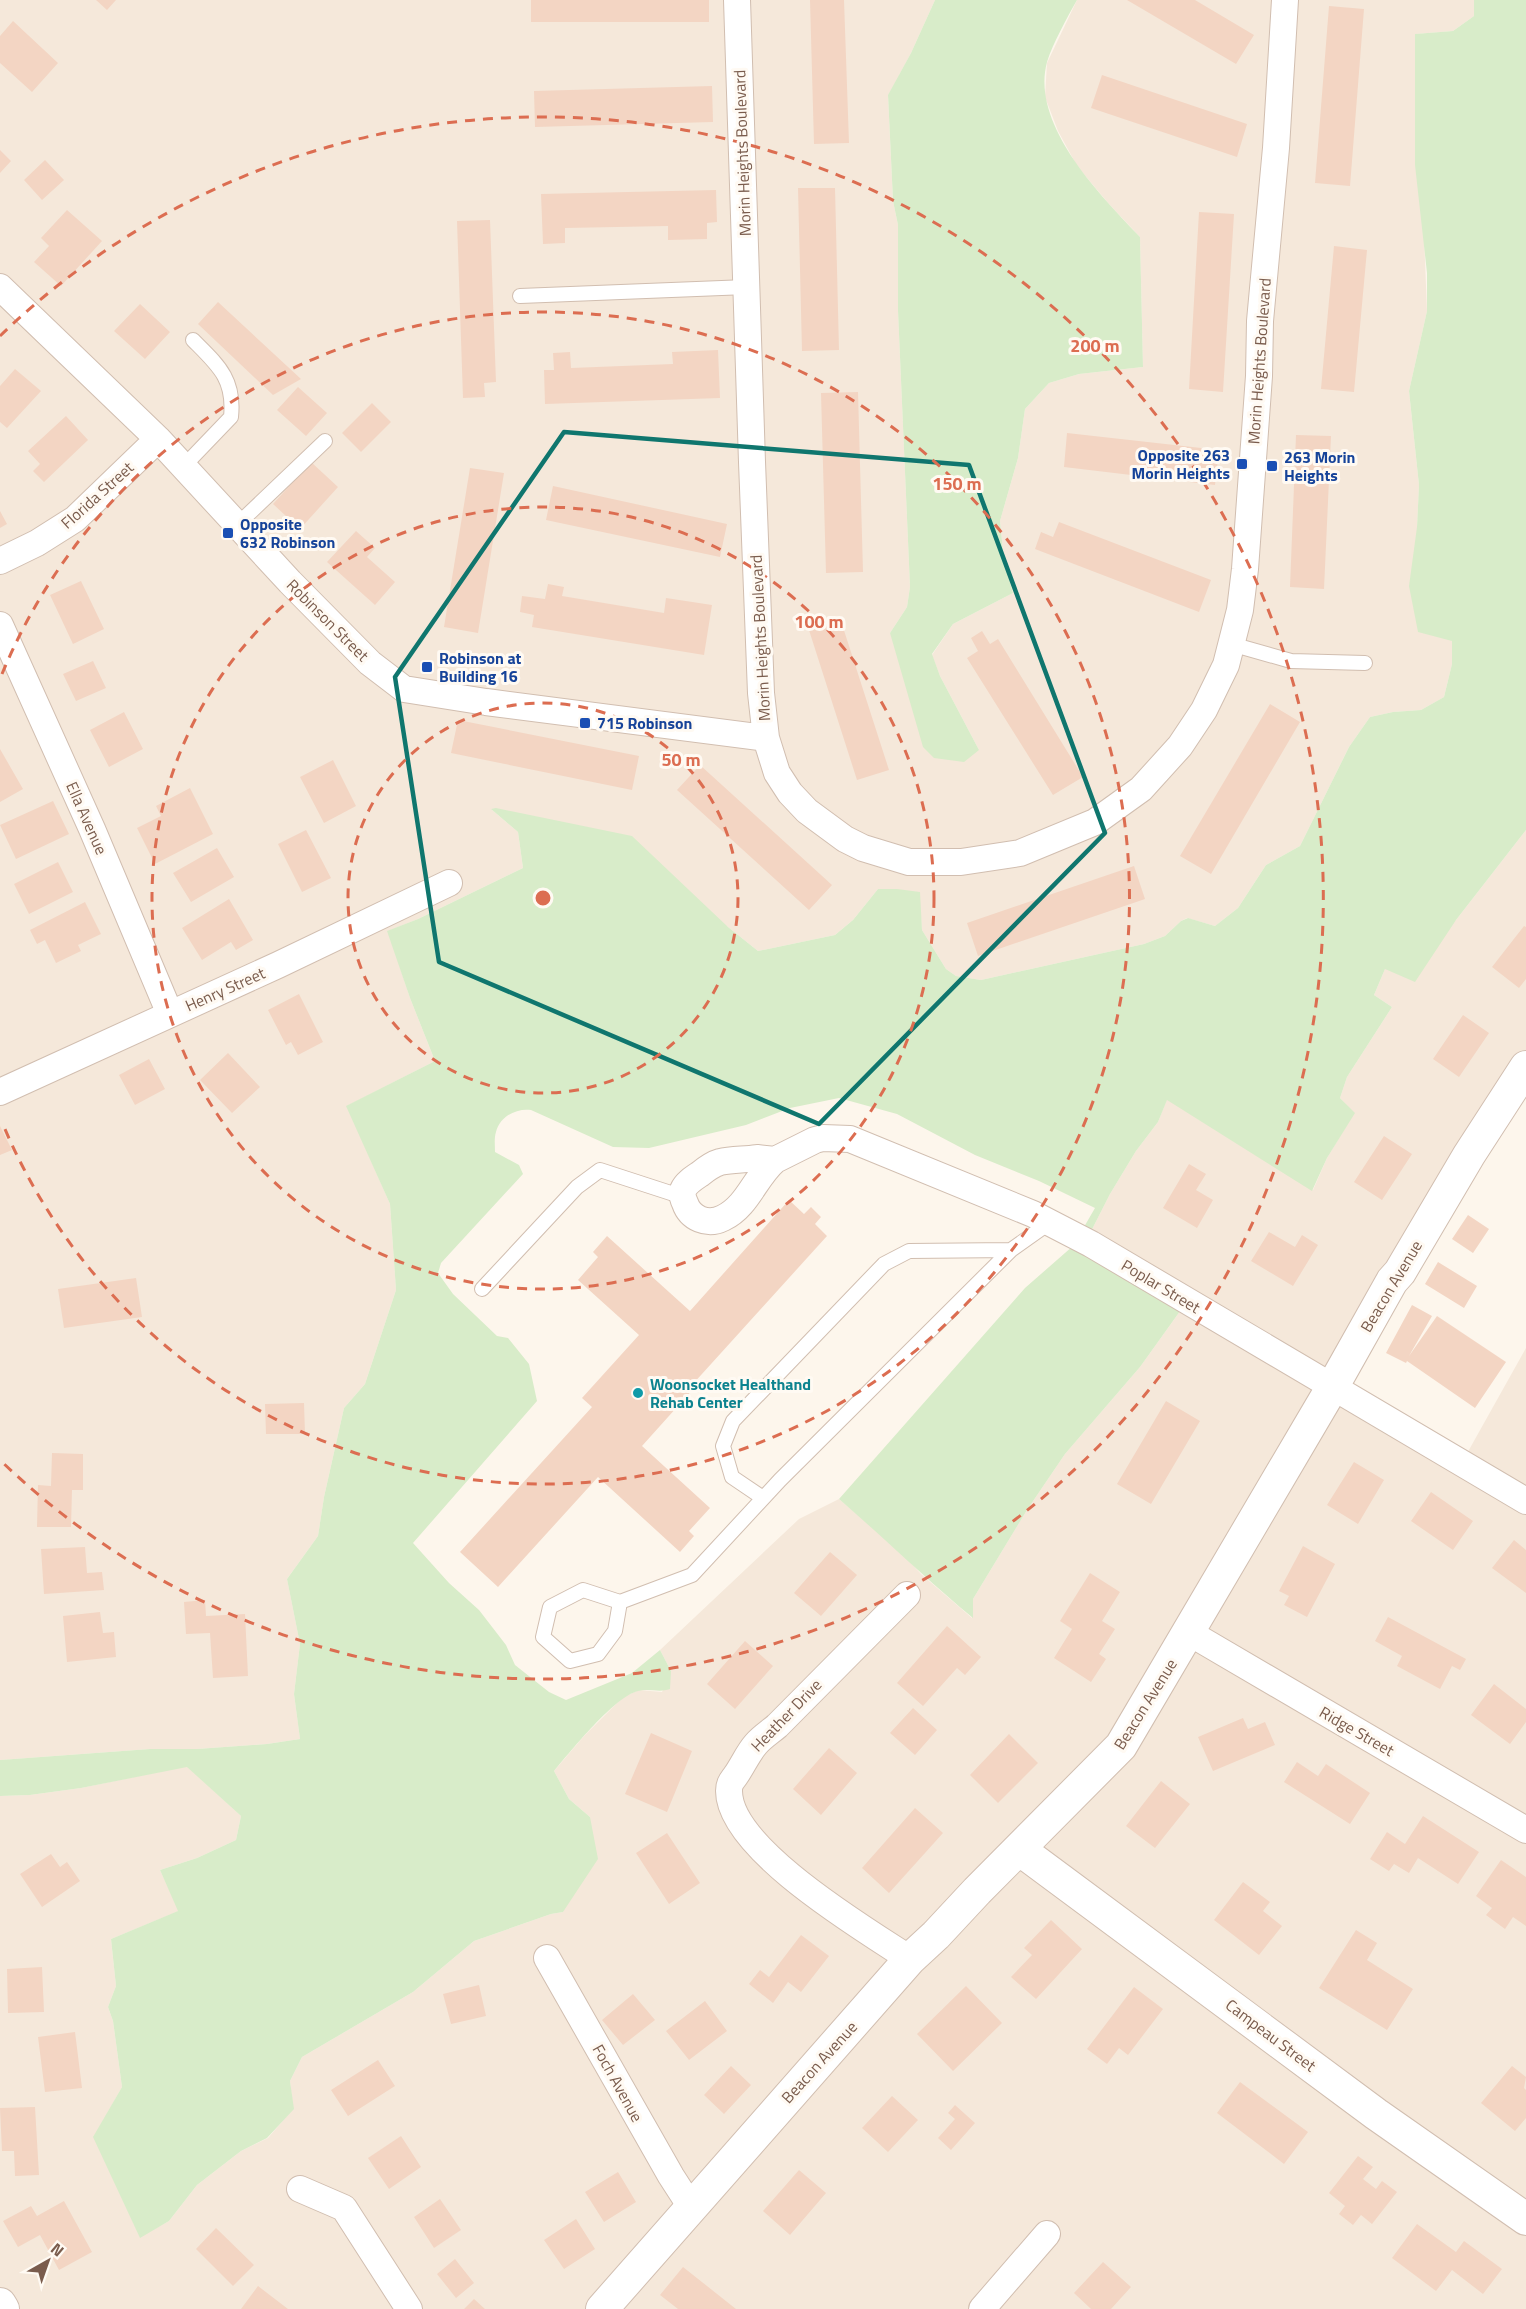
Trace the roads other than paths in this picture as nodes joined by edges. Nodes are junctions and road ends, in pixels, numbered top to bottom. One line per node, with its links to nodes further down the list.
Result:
1 (737, 0): 4 (street, Morin Heights Boulevard)
2 (1284, 6): 13 (street, Morin Heights Boulevard)
3 (0, 287): 7 (street, Robinson Street)
4 (747, 287): 5 (lane); 15 (street, Morin Heights Boulevard)
5 (520, 296)
6 (193, 340): 9 (lane)
7 (158, 439): 9 (street, Robinson Street); 11 (street, Florida Street)
8 (325, 441): 10 (lane)
9 (183, 467): 10 (street, Robinson Street)
10 (237, 525): 15 (street, Robinson Street)
11 (0, 561)
12 (0, 625): 17 (street, Ella Avenue)
13 (1231, 644): 14 (lane); 15 (street, Morin Heights Boulevard)
14 (1365, 663)
15 (766, 738)
16 (449, 883): 17 (street, Henry Street)
17 (170, 1014): 19 (street, Henry Street)
18 (1526, 1067): 25 (street, Beacon Avenue)
19 (0, 1092)
20 (775, 1160): 21 (street, Poplar Street); 21 (street, Poplar Street); 22 (street, Poplar Street)
21 (682, 1197): 24 (lane)
22 (1049, 1222): 23 (lane); 25 (street, Poplar Street)
23 (1011, 1250): 26 (lane); 26 (lane)
24 (482, 1289)
25 (1333, 1386): 27 (street, Poplar Street); 30 (street, Beacon Avenue)
26 (763, 1498): 29 (lane)
27 (1526, 1501)
28 (907, 1595): 34 (street, Heather Drive)
29 (620, 1602): 29 (lane)
30 (1188, 1632): 31 (street, Ridge Street); 32 (street, Beacon Avenue)
31 (1526, 1830)
32 (1019, 1849): 34 (street, Beacon Avenue); 37 (street, Campeau Street)
33 (548, 1958): 36 (street, Foch Avenue)
34 (910, 1959): 36 (street, Beacon Avenue)
35 (300, 2188): 41 (street)
36 (691, 2207): 42 (street, Beacon Avenue)
37 (1526, 2219)
38 (1047, 2234): 43 (street)
39 (0, 2304): 40 (street)
40 (3, 2309)
41 (409, 2309)
42 (602, 2309)
43 (982, 2309)

